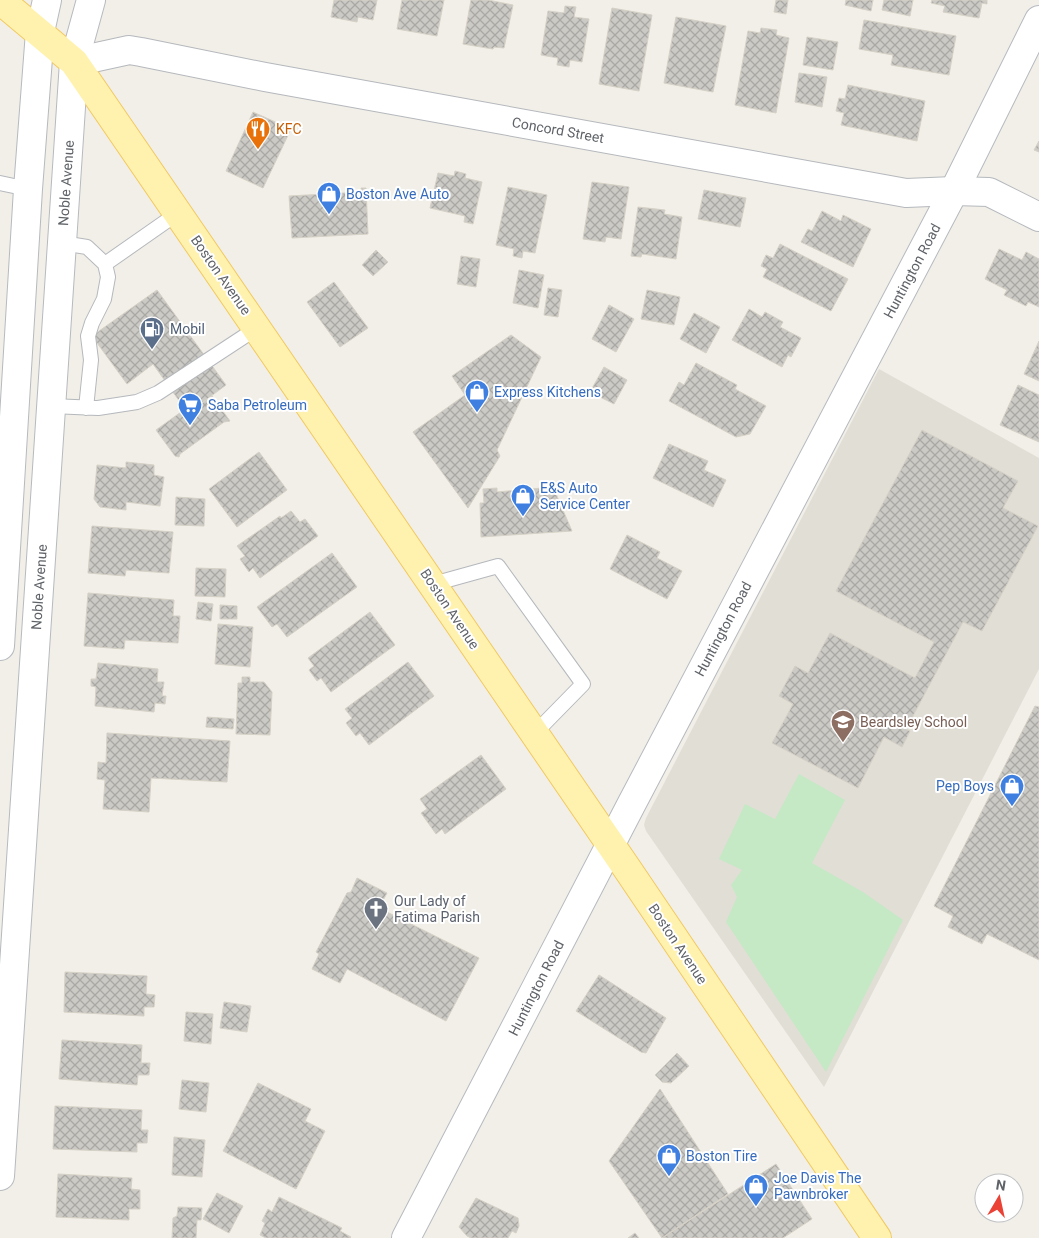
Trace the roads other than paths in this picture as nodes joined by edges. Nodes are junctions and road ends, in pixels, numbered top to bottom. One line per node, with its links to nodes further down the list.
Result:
1 (0, 0): 5 (main road, Boston Avenue)
2 (47, 0): 5 (main road)
3 (91, 0): 6 (main road, Noble Avenue)
4 (1039, 20): 9 (main road, Huntington Road)
5 (40, 32): 6 (main road, Boston Avenue); 8 (main road)
6 (74, 62): 9 (main road, Concord Street); 10 (main road, Boston Avenue); 12 (main road, Noble Avenue)
7 (0, 183): 8 (lane)
8 (28, 189): 17 (main road)
9 (954, 191): 11 (main road, Concord Street); 21 (main road, Huntington Road)
10 (178, 213): 13 (lane); 14 (main road, Boston Avenue)
11 (1039, 217)
12 (62, 243): 13 (lane); 15 (main road, Noble Avenue)
13 (106, 264): 16 (lane)
14 (257, 328): 16 (lane); 18 (main road, Boston Avenue)
15 (51, 406): 16 (lane); 22 (main road, Noble Avenue)
16 (86, 408)
17 (7, 431): 19 (main road)
18 (432, 584): 20 (main road, Boston Avenue); 20 (lane)
19 (0, 646)
20 (535, 733): 21 (main road, Boston Avenue)
21 (610, 844): 23 (main road, Boston Avenue); 24 (main road, Huntington Road)
22 (0, 1176)
23 (870, 1236)
24 (406, 1238)

